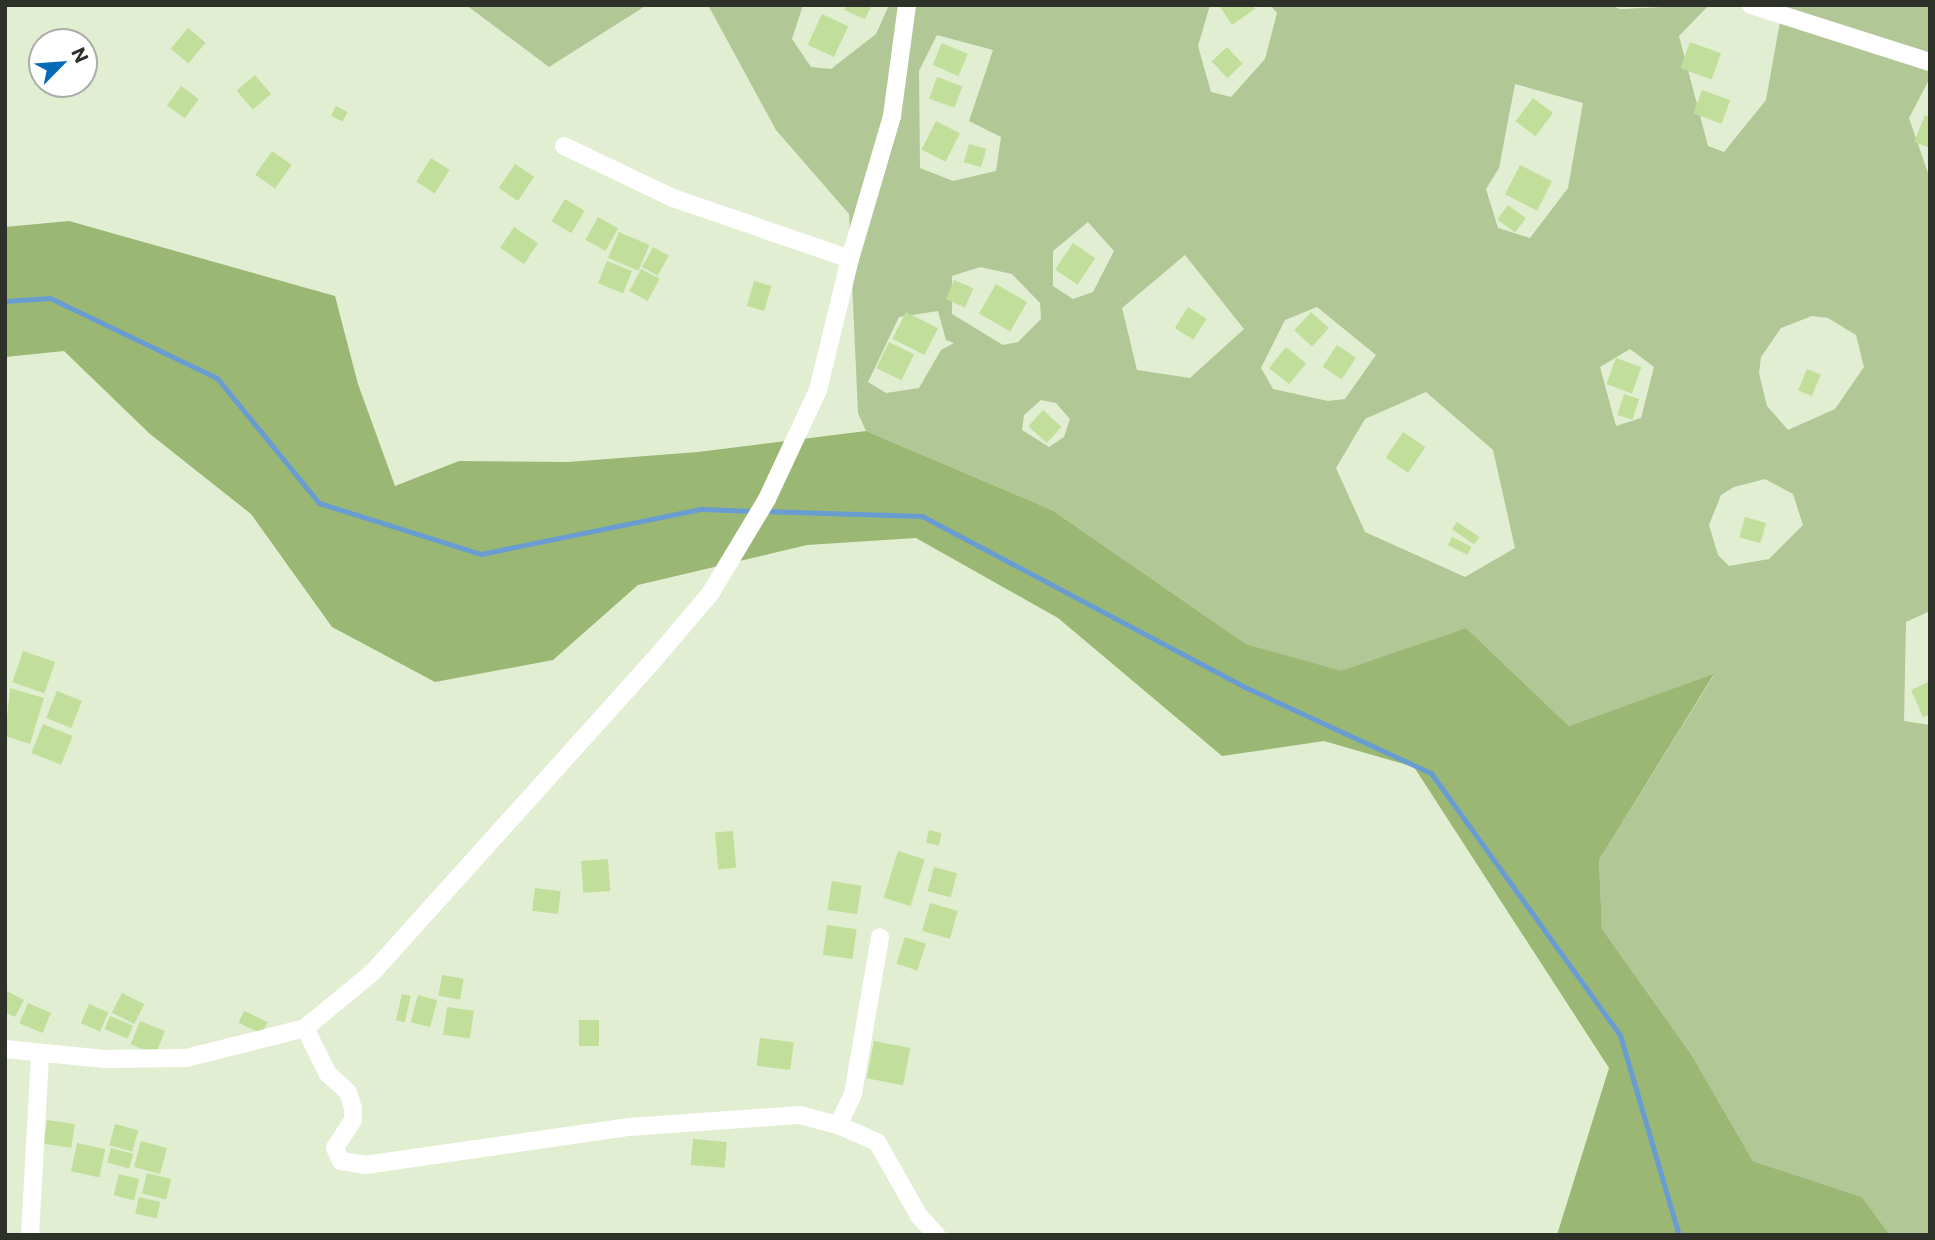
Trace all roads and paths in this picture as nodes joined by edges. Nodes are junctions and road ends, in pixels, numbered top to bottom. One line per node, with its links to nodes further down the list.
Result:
1 (907, 5): 5 (street)
2 (1751, 5): 3 (street)
3 (1930, 62)
4 (564, 146): 5 (street)
5 (850, 259): 7 (street)
6 (880, 937): 10 (street)
7 (305, 1028): 9 (street); 10 (street)
8 (5, 1049): 9 (street)
9 (40, 1054): 11 (street)
10 (838, 1125): 12 (street)
11 (30, 1235)
12 (937, 1235)

